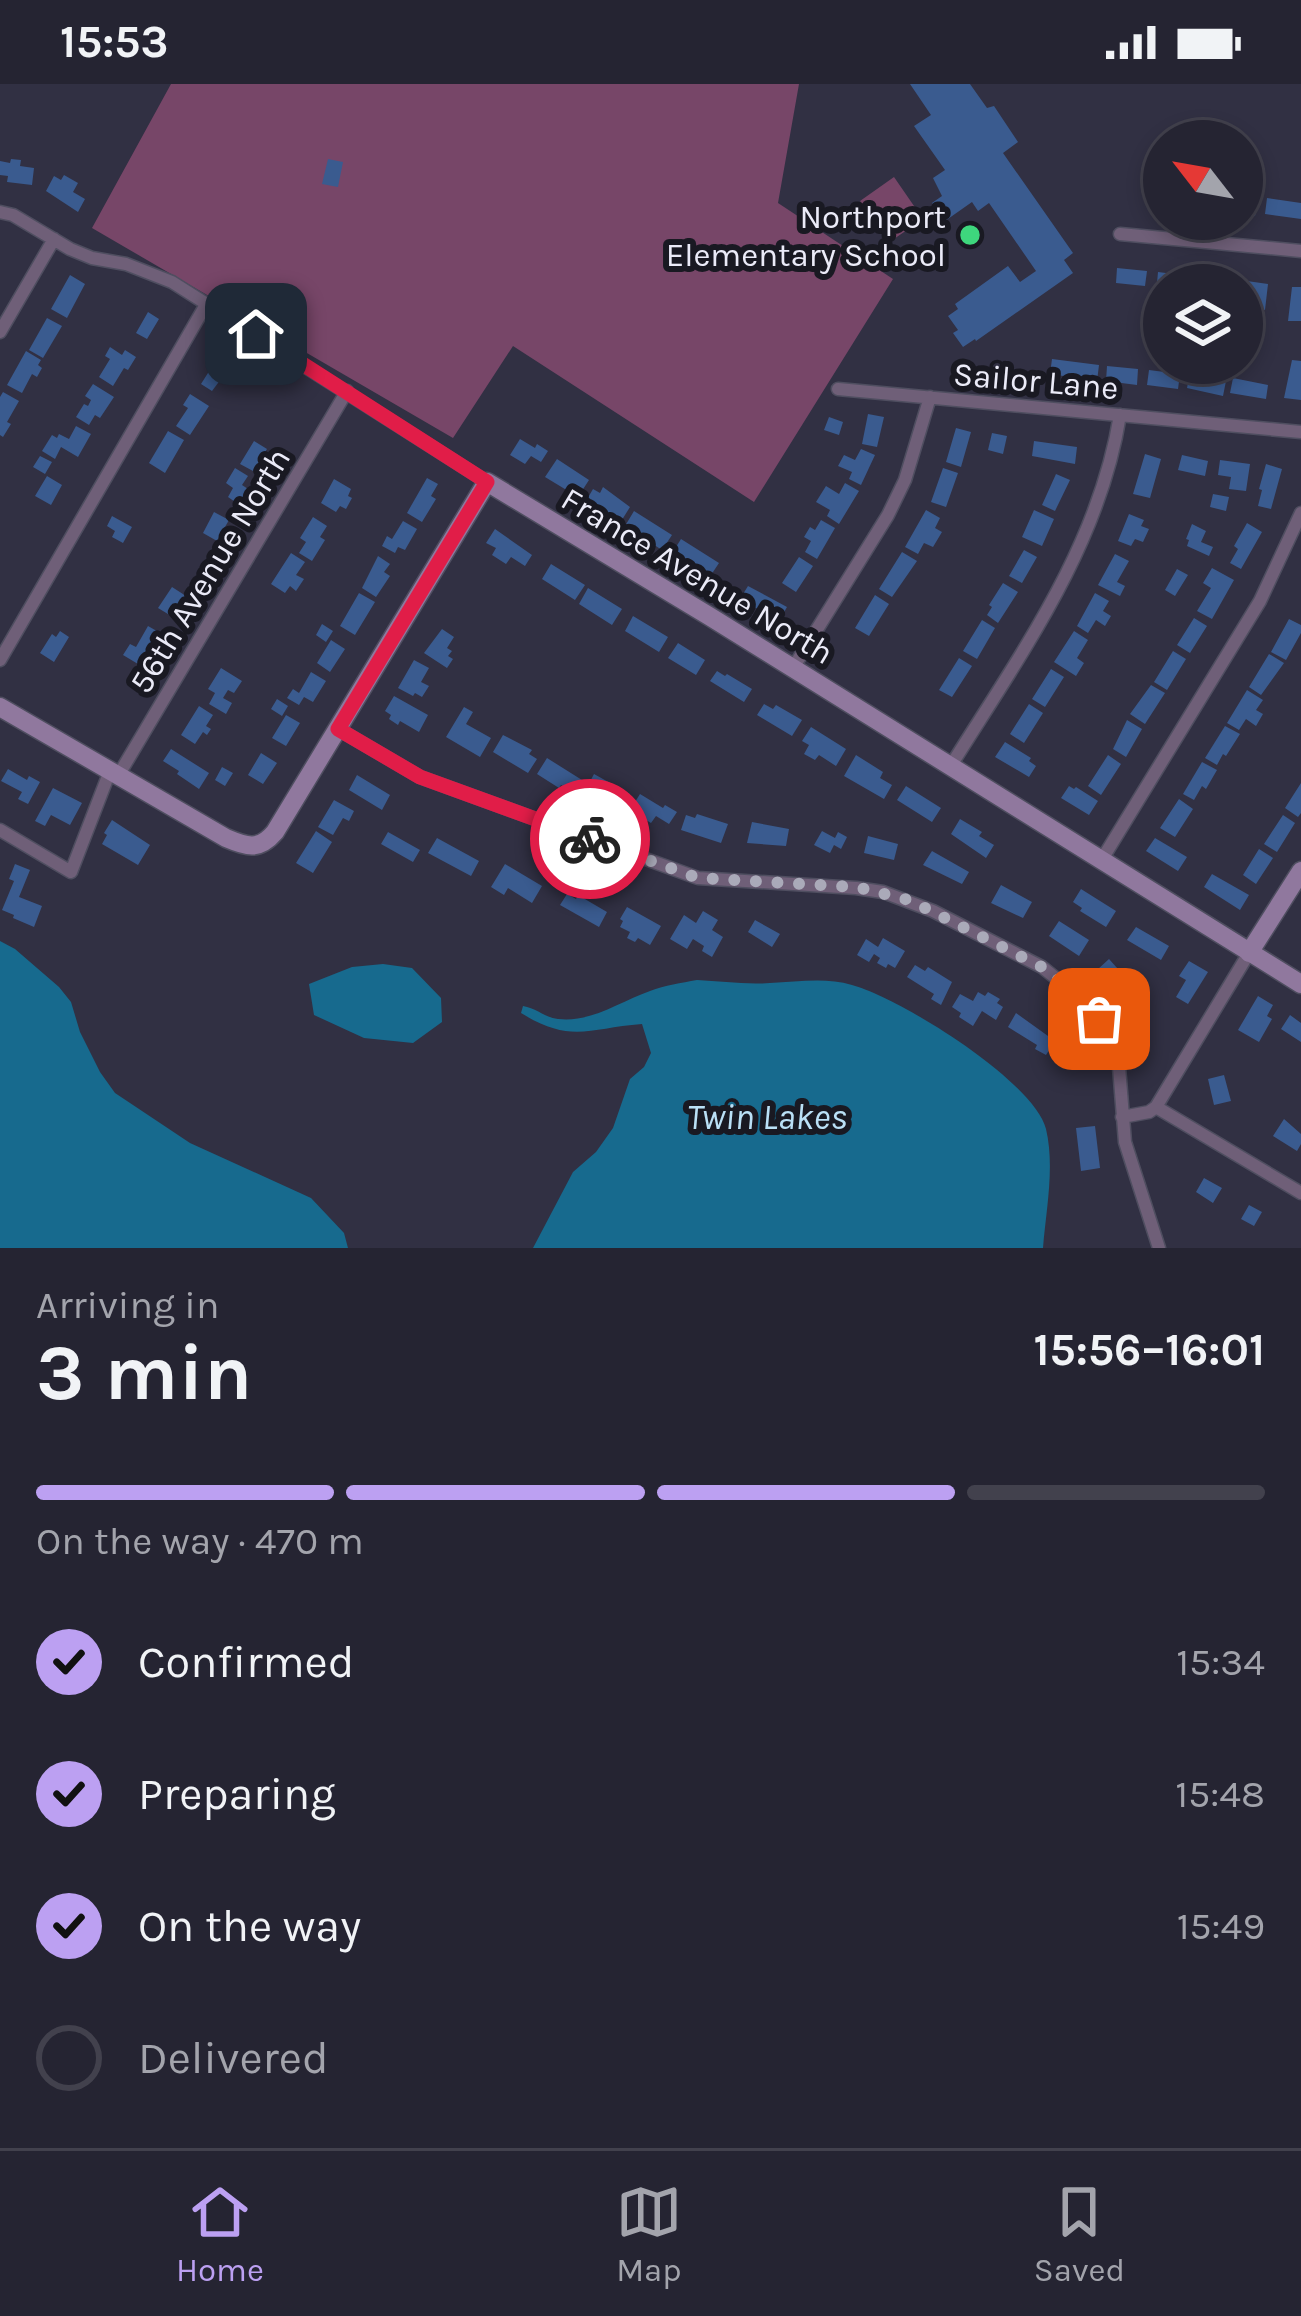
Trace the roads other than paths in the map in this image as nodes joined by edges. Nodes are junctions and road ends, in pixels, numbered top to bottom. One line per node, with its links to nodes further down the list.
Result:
1 (0, 212): 3 (street, France Avenue North)
2 (1120, 234): 4 (street)
3 (54, 239): 5 (street, France Avenue North); 6 (street)
4 (1301, 251)
5 (206, 303): 8 (street, France Avenue North); 14 (street)
6 (0, 332)
7 (838, 388): 9 (street, Sailor Lane)
8 (346, 391): 12 (street, France Avenue North); 19 (street, 56th Avenue North)
9 (930, 397): 10 (street, Sailor Lane); 15 (street)
10 (1120, 415): 11 (street, Sailor Lane); 18 (street)
11 (1301, 432)
12 (487, 482): 15 (street, France Avenue North); 17 (street)
13 (1301, 513): 21 (street)
14 (0, 660)
15 (793, 668): 18 (street, France Avenue North)
16 (0, 707): 19 (street)
17 (338, 729): 19 (street); 26 (street)
18 (950, 766): 21 (street, France Avenue North)
19 (114, 773): 20 (street, 56th Avenue North)
20 (0, 830)
21 (1101, 861): 23 (street, France Avenue North)
22 (1301, 871): 23 (street)
23 (1249, 953): 24 (street, France Avenue North); 25 (street)
24 (1301, 984)
25 (1156, 1107): 26 (street); 27 (street)
26 (1122, 1117): 28 (street)
27 (1301, 1193)
28 (1159, 1248)

